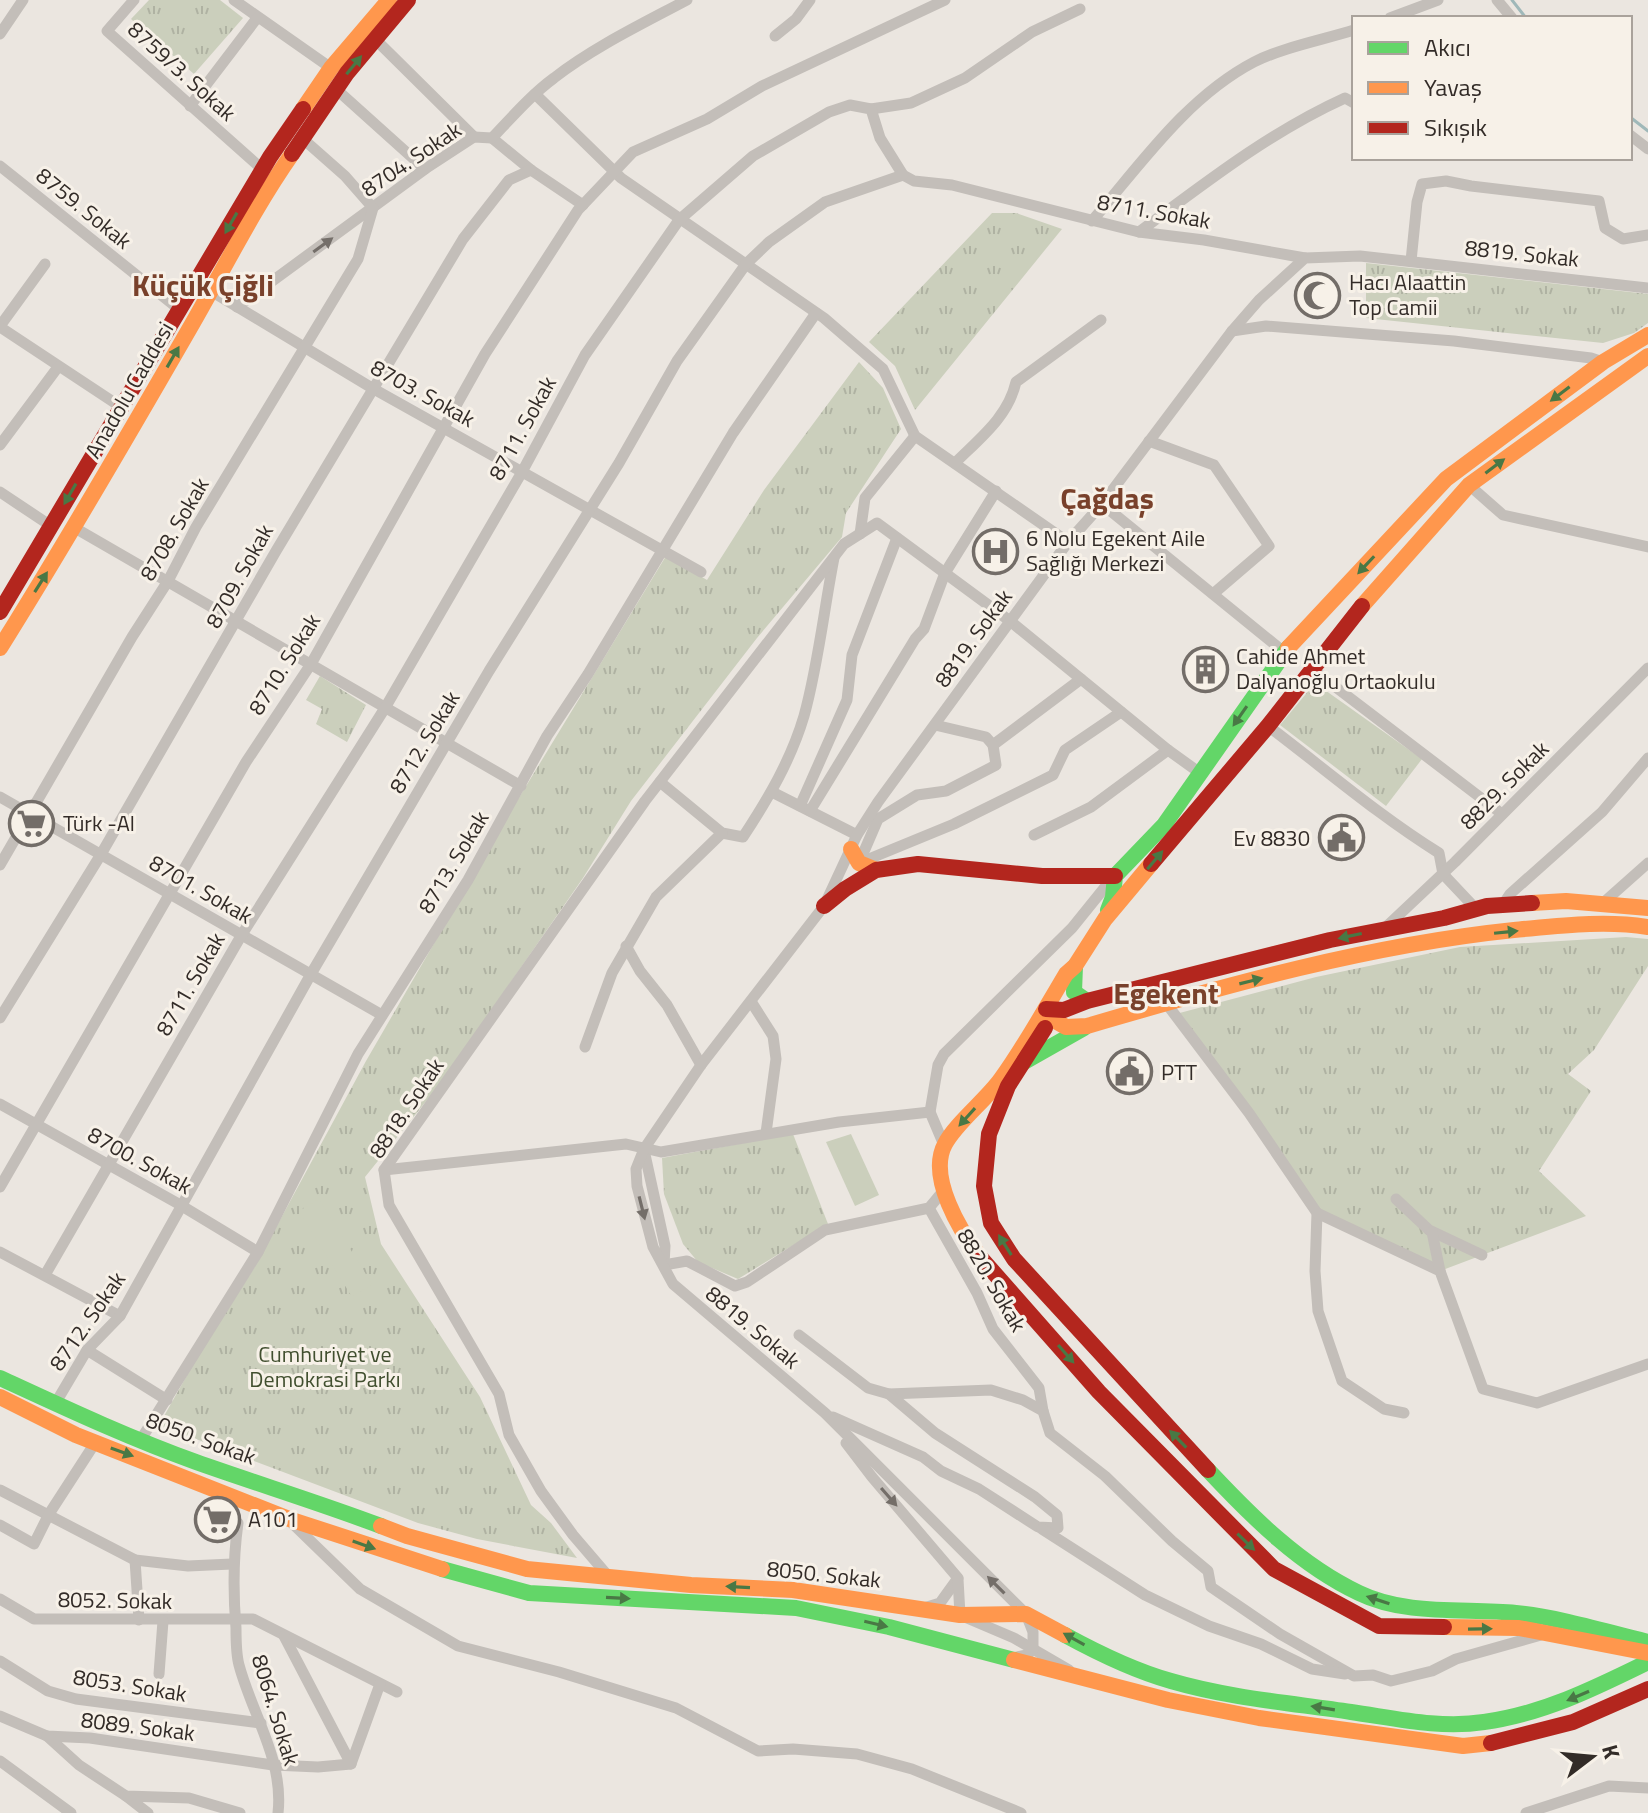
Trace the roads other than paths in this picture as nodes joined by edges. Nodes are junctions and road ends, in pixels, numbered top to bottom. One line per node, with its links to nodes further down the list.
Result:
1 (23, 0): 16 (street)
2 (134, 0): 23 (street, 8759/3. Sokak)
3 (234, 0): 14 (street)
4 (389, 0): 19 (main road, Anadolu Caddesi)
5 (408, 0): 18 (main road, Anadolu Caddesi)
6 (687, 0): 21 (street, 8704. Sokak)
7 (810, 0): 17 (street)
8 (945, 0): 34 (street, 8710. Sokak)
9 (1438, 0): 12 (street)
10 (1497, 0): 13 (street)
11 (1080, 9): 24 (street, 8711. Sokak)
12 (1395, 16)
13 (1510, 16)
14 (257, 18): 19 (street); 23 (street)
15 (1352, 31): 39 (street)
16 (0, 34)
17 (775, 36)
18 (375, 39): 20 (main road, Anadolu Caddesi, one-way to 18); 25 (street)
19 (331, 68): 31 (main road, Anadolu Caddesi)
20 (336, 89): 27 (main road, Anadolu Caddesi); 32 (street)
21 (535, 94): 28 (street, 8704. Sokak); 34 (street)
22 (1352, 102): 40 (street)
23 (190, 106): 31 (street, 8759/3. Sokak)
24 (871, 109): 35 (street); 38 (street, 8711. Sokak)
25 (474, 137): 28 (street, 8704. Sokak); 32 (street, 8704. Sokak)
26 (1632, 137): 29 (street)
27 (302, 138): 37 (street); 47 (main road, Anadolu Caddesi)
28 (492, 138): 33 (street)
29 (1648, 149)
30 (0, 166): 49 (street, 8759. Sokak)
31 (262, 169): 49 (main road, Anadolu Caddesi, one-way to 49)
32 (425, 169): 37 (street, 8704. Sokak)
33 (531, 170): 36 (street); 59 (street, 8709. Sokak)
34 (614, 171): 36 (street, 8710. Sokak); 38 (street)
35 (903, 175): 39 (street, 8711. Sokak); 45 (street, 8712. Sokak)
36 (583, 205): 61 (street, 8710. Sokak)
37 (373, 208): 48 (street, 8704. Sokak, one-way to 37); 55 (street, 8708. Sokak)
38 (679, 220): 45 (street); 66 (street, 8711. Sokak)
39 (1092, 221): 40 (street, 8711. Sokak)
40 (1139, 232): 42 (street, 8711. Sokak)
41 (1648, 235): 43 (street)
42 (1305, 258): 43 (street, 8819. Sokak); 53 (street, 8819. Sokak)
43 (1411, 261): 46 (street, 8819. Sokak)
44 (45, 264): 52 (street)
45 (746, 264): 50 (street); 71 (street, 8712. Sokak)
46 (1648, 288)
47 (211, 291): 48 (street, 8703. Sokak); 73 (main road, Anadolu Caddesi, one-way to 47)
48 (237, 307): 55 (street, 8703. Sokak)
49 (180, 310): 60 (main road, Anadolu Caddesi)
50 (816, 313): 62 (street); 78 (street, 8713. Sokak)
51 (1101, 320): 65 (street)
52 (0, 327): 58 (street)
53 (1232, 331): 57 (street); 63 (street, 8819. Sokak)
54 (1648, 335): 57 (main road)
55 (304, 348): 59 (street, 8703. Sokak); 82 (street, 8708. Sokak)
56 (1648, 356): 67 (main road, one-way to 56)
57 (1603, 362): 88 (main road, one-way to 88)
58 (58, 367): 60 (street); 64 (street)
59 (372, 388): 61 (street, 8703. Sokak); 85 (street, 8709. Sokak)
60 (121, 407): 72 (main road, Anadolu Caddesi, one-way to 72)
61 (443, 427): 66 (street, 8703. Sokak); 89 (street, 8710. Sokak)
62 (915, 436): 65 (street); 74 (street)
63 (1149, 441): 70 (street, 8819. Sokak); 83 (street)
64 (0, 445)
65 (955, 463): 68 (street)
66 (522, 472): 71 (street, 8703. Sokak); 93 (street, 8711. Sokak)
67 (1469, 485): 77 (street); 91 (main road)
68 (996, 491): 76 (street); 81 (street)
69 (0, 492): 72 (street)
70 (1102, 504): 76 (street, 8819. Sokak); 83 (street)
71 (590, 510): 78 (street, 8703. Sokak); 97 (street, 8712. Sokak)
72 (51, 526): 84 (main road, Anadolu Caddesi)
73 (75, 528): 82 (street); 87 (main road, Anadolu Caddesi, one-way to 73)
74 (860, 534): 75 (street); 79 (street, 8818. Sokak)
75 (897, 538): 81 (street); 106 (street)
76 (1068, 542): 86 (street, 8819. Sokak)
77 (1648, 547)
78 (664, 550): 80 (street, 8703. Sokak); 103 (street, 8713. Sokak)
79 (835, 556): 102 (street, 8818. Sokak); 104 (street)
80 (701, 572)
81 (945, 573): 86 (street); 106 (street)
82 (168, 581): 85 (street); 107 (street, 8708. Sokak)
83 (1213, 594): 88 (street)
84 (0, 612)
85 (235, 620): 89 (street); 112 (street, 8709. Sokak)
86 (1010, 621): 92 (street); 95 (street, 8819. Sokak)
87 (0, 648)
88 (1284, 652): 101 (main road, one-way to 101)
89 (311, 664): 93 (street); 118 (street, 8710. Sokak)
90 (1648, 668): 108 (street, 8829. Sokak)
91 (1312, 669): 96 (main road); 108 (street)
92 (1081, 679): 94 (street); 98 (street)
93 (385, 708): 97 (street); 127 (street, 8711. Sokak)
94 (1121, 712): 99 (street); 111 (street)
95 (935, 725): 98 (street); 111 (street, 8819. Sokak)
96 (1268, 726): 116 (street); 124 (main road, one-way to 96)
97 (448, 743): 103 (street); 130 (street, 8712. Sokak)
98 (993, 745): 111 (street)
99 (1168, 750): 101 (street); 110 (street)
100 (1648, 758): 119 (street)
101 (1200, 773): 117 (main road)
102 (660, 782): 109 (street); 148 (street, 8818. Sokak)
103 (521, 786): 135 (street, 8713. Sokak)
104 (772, 792): 106 (street); 109 (street)
105 (0, 797): 107 (street, 8701. Sokak)
106 (805, 809): 111 (street)
107 (29, 814): 112 (street, 8701. Sokak); 114 (street, 8708. Sokak)
108 (1502, 814): 116 (street, 8829. Sokak)
109 (722, 833): 128 (street)
110 (1034, 835)
111 (856, 849): 115 (main road); 121 (street, 8819. Sokak)
112 (100, 856): 118 (street, 8701. Sokak); 136 (street, 8709. Sokak)
113 (1648, 863): 120 (street)
114 (0, 865)
115 (876, 870): 117 (main road); 121 (main road)
116 (1443, 874): 123 (street); 125 (street, 8829. Sokak)
117 (1115, 876): 124 (main road); 142 (street)
118 (170, 893): 127 (street, 8701. Sokak); 143 (street, 8710. Sokak)
119 (1504, 903): 120 (main road); 123 (main road)
120 (1603, 903): 122 (main road)
121 (824, 906): 132 (street, 8819. Sokak)
122 (1648, 908)
123 (1476, 909): 125 (main road)
124 (1105, 919): 129 (main road)
125 (1386, 927): 131 (main road, one-way to 131)
126 (1648, 927): 133 (main road, one-way to 126)
127 (241, 936): 130 (street, 8701. Sokak); 147 (street, 8711. Sokak)
128 (626, 946): 138 (street); 140 (street)
129 (1075, 966): 131 (main road); 134 (main road)
130 (311, 974): 135 (street, 8701. Sokak); 152 (street, 8712. Sokak)
131 (1087, 1001): 134 (main road)
132 (752, 1003): 140 (street, 8819. Sokak); 144 (street)
133 (1166, 1003): 137 (main road); 154 (street)
134 (1049, 1013): 137 (main road); 139 (main road); 145 (main road, one-way to 145)
135 (382, 1015): 157 (street, 8713. Sokak)
136 (0, 1018)
137 (1087, 1026): 139 (main road)
138 (585, 1047)
139 (1023, 1063): 195 (main road, one-way to 139)
140 (701, 1065): 146 (street, 8819. Sokak)
141 (0, 1104): 143 (street, 8700. Sokak)
142 (930, 1112): 144 (street); 145 (street)
143 (36, 1125): 147 (street, 8700. Sokak); 149 (street, 8710. Sokak)
144 (766, 1133): 146 (street)
145 (944, 1145): 150 (main road)
146 (644, 1149): 148 (street); 159 (street, 8819. Sokak)
147 (108, 1165): 152 (street, 8700. Sokak); 161 (street, 8711. Sokak)
148 (384, 1170): 184 (street, 8818. Sokak)
149 (0, 1187)
150 (944, 1190): 153 (street); 193 (main road, one-way to 193)
151 (1396, 1199): 155 (street)
152 (182, 1206): 157 (street, 8700. Sokak); 162 (street, 8712. Sokak)
153 (929, 1208): 159 (street); 171 (street, 8820. Sokak)
154 (1317, 1213): 160 (street); 173 (street)
155 (1432, 1232): 158 (street); 160 (street)
156 (0, 1252): 161 (street)
157 (258, 1252): 169 (street, 8713. Sokak)
158 (1482, 1255)
159 (664, 1265): 172 (street, 8819. Sokak)
160 (1440, 1271): 165 (street)
161 (45, 1275): 162 (street)
162 (120, 1316): 164 (street, 8712. Sokak)
163 (799, 1335): 167 (street)
164 (87, 1350): 169 (street); 170 (street, 8712. Sokak)
165 (1648, 1364)
166 (0, 1378): 170 (main road, 8050. Sokak)
167 (889, 1394): 171 (street); 181 (street)
168 (0, 1397): 175 (main road, 8050. Sokak)
169 (167, 1400): 174 (street, 8713. Sokak)
170 (55, 1404): 174 (main road, 8050. Sokak)
171 (1043, 1411): 202 (street, 8820. Sokak)
172 (825, 1413): 181 (street); 185 (street, one-way to 185); 188 (street, one-way to 172)
173 (1404, 1413)
174 (140, 1441): 184 (main road, 8050. Sokak)
175 (95, 1443): 177 (street); 178 (main road, 8050. Sokak, one-way to 178)
176 (0, 1490): 177 (street)
177 (49, 1514): 180 (street); 182 (street)
178 (289, 1519): 198 (main road, 8050. Sokak, one-way to 198); 219 (street)
179 (238, 1523): 183 (street, 8064. Sokak)
180 (0, 1525)
181 (1038, 1527): 202 (street)
182 (135, 1560): 183 (street); 190 (street)
183 (232, 1564): 192 (street, 8064. Sokak)
184 (609, 1577): 187 (main road, 8050. Sokak, one-way to 184)
185 (958, 1578): 187 (street); 189 (street)
186 (0, 1599): 190 (street, 8052. Sokak)
187 (922, 1609): 189 (main road, 8050. Sokak)
188 (1026, 1614): 189 (main road, 8050. Sokak); 196 (street); 200 (main road, 8050. Sokak, one-way to 188)
189 (960, 1615): 196 (street)
190 (139, 1620): 191 (street, 8052. Sokak)
191 (163, 1621): 192 (street, 8052. Sokak); 201 (street)
192 (235, 1621): 194 (street, 8052. Sokak); 208 (street, 8064. Sokak)
193 (1546, 1634): 197 (main road); 202 (street)
194 (283, 1635): 204 (street, 8052. Sokak); 211 (street)
195 (1648, 1642)
196 (1033, 1649): 198 (street); 203 (street)
197 (1648, 1653)
198 (1008, 1659): 203 (main road, 8050. Sokak)
199 (0, 1661): 208 (street, 8053. Sokak)
200 (1648, 1662)
201 (159, 1674)
202 (1354, 1676)
203 (1082, 1677): 205 (main road, 8050. Sokak)
204 (380, 1684): 206 (street, 8052. Sokak); 211 (street)
205 (1648, 1689)
206 (397, 1692)
207 (0, 1716): 209 (street, 8089. Sokak)
208 (261, 1723): 212 (street, 8064. Sokak)
209 (47, 1736): 212 (street, 8089. Sokak); 214 (street)
210 (0, 1761): 215 (street)
211 (351, 1764): 212 (street, 8089. Sokak)
212 (273, 1765): 218 (street, 8064. Sokak)
213 (1648, 1788): 220 (street)
214 (126, 1796): 216 (street); 217 (street)
215 (71, 1813)
216 (148, 1813)
217 (240, 1813)
218 (278, 1813)
219 (1021, 1813)
220 (1526, 1813)

